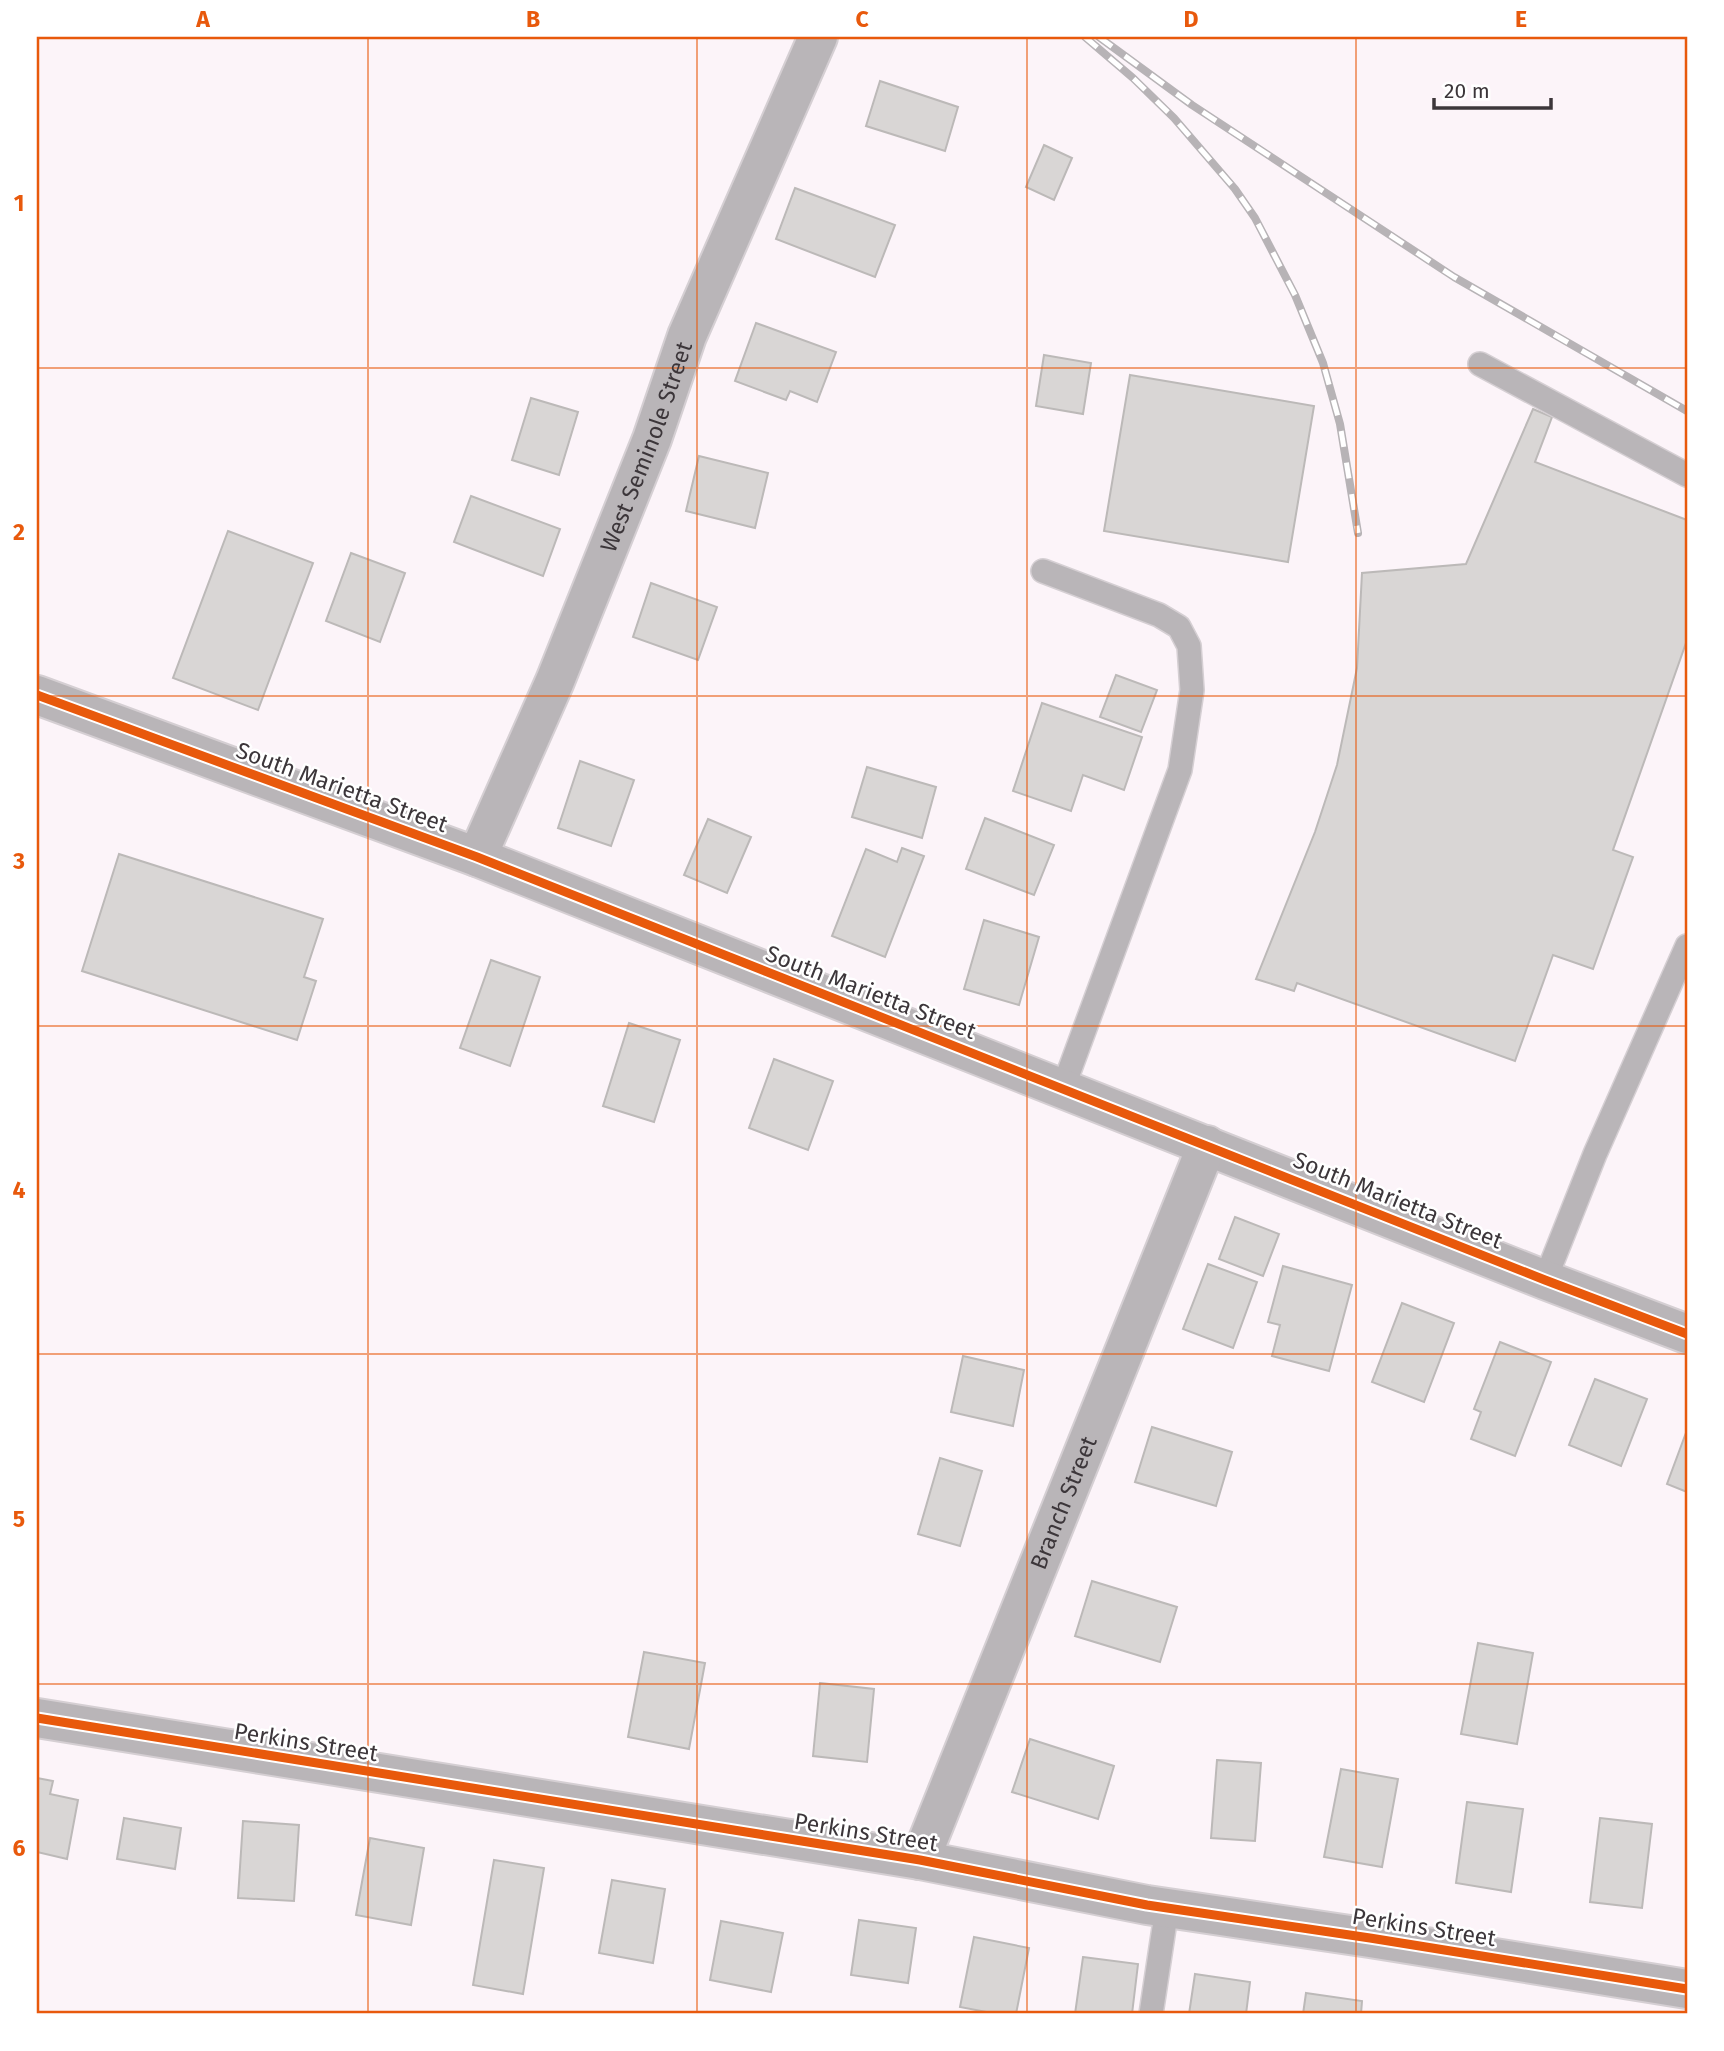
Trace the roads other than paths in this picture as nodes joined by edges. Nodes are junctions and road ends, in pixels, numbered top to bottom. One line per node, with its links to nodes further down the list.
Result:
1 (818, 37): 6 (street, West Seminole Street)
2 (1480, 364): 3 (lane)
3 (1687, 475)
4 (1043, 571): 8 (lane)
5 (37, 695): 6 (street, South Marietta Street)
6 (477, 857): 8 (street, South Marietta Street)
7 (1687, 946): 10 (lane)
8 (1063, 1088): 9 (street, South Marietta Street)
9 (1207, 1145): 10 (street, South Marietta Street); 13 (street, Branch Street)
10 (1545, 1280): 11 (street, South Marietta Street)
11 (1687, 1334)
12 (37, 1718): 13 (street, Perkins Street)
13 (920, 1860): 14 (street, Perkins Street)
14 (1167, 1908): 15 (street, Perkins Street); 16 (lane)
15 (1687, 1989)
16 (1151, 2014)

